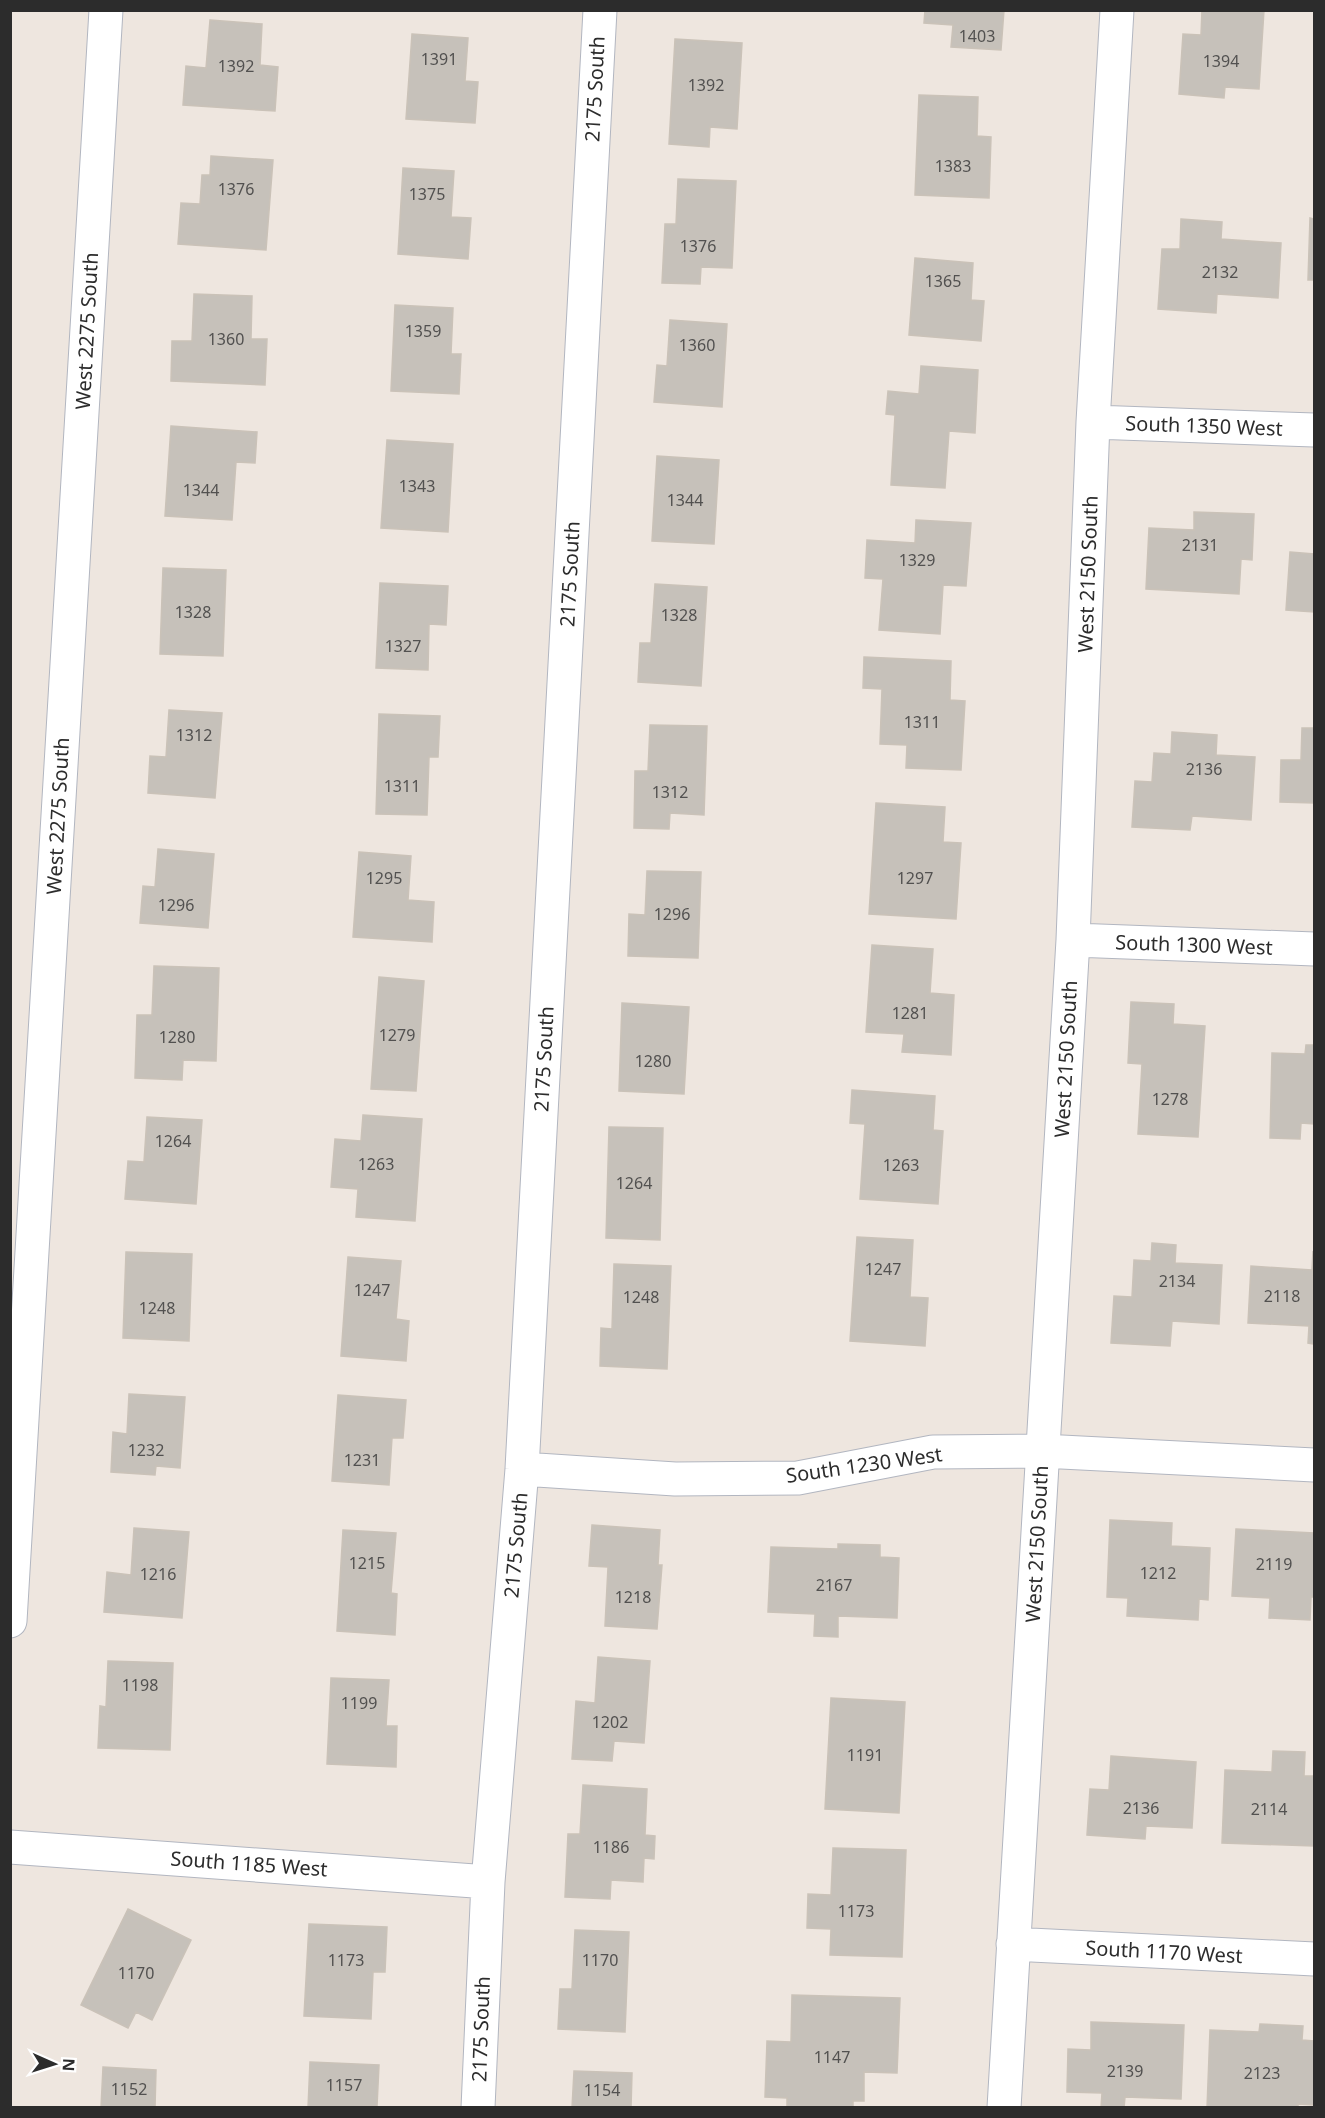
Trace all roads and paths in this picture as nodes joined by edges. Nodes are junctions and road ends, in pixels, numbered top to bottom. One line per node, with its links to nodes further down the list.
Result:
1 (106, 10): 8 (street, West 2275 South)
2 (600, 10): 11 (street, 2175 South)
3 (1117, 10): 4 (street, West 2150 South)
4 (1093, 422): 5 (street, South 1350 West); 6 (street, West 2150 South)
5 (1314, 430)
6 (1073, 940): 7 (street, South 1300 West); 9 (street, West 2150 South)
7 (1314, 950)
8 (15, 1451): 12 (street, West 2275 South)
9 (1042, 1451): 10 (street, South 1230 West); 11 (street, South 1230 West); 15 (street, West 2150 South)
10 (1314, 1465)
11 (522, 1469): 14 (street, 2175 South)
12 (10, 1621)
13 (10, 1846): 14 (street, South 1185 West)
14 (488, 1882): 17 (street, 2175 South)
15 (1013, 1944): 16 (street, South 1170 West); 18 (street, West 2150 South)
16 (1314, 1959)
17 (478, 2108)
18 (1004, 2108)

